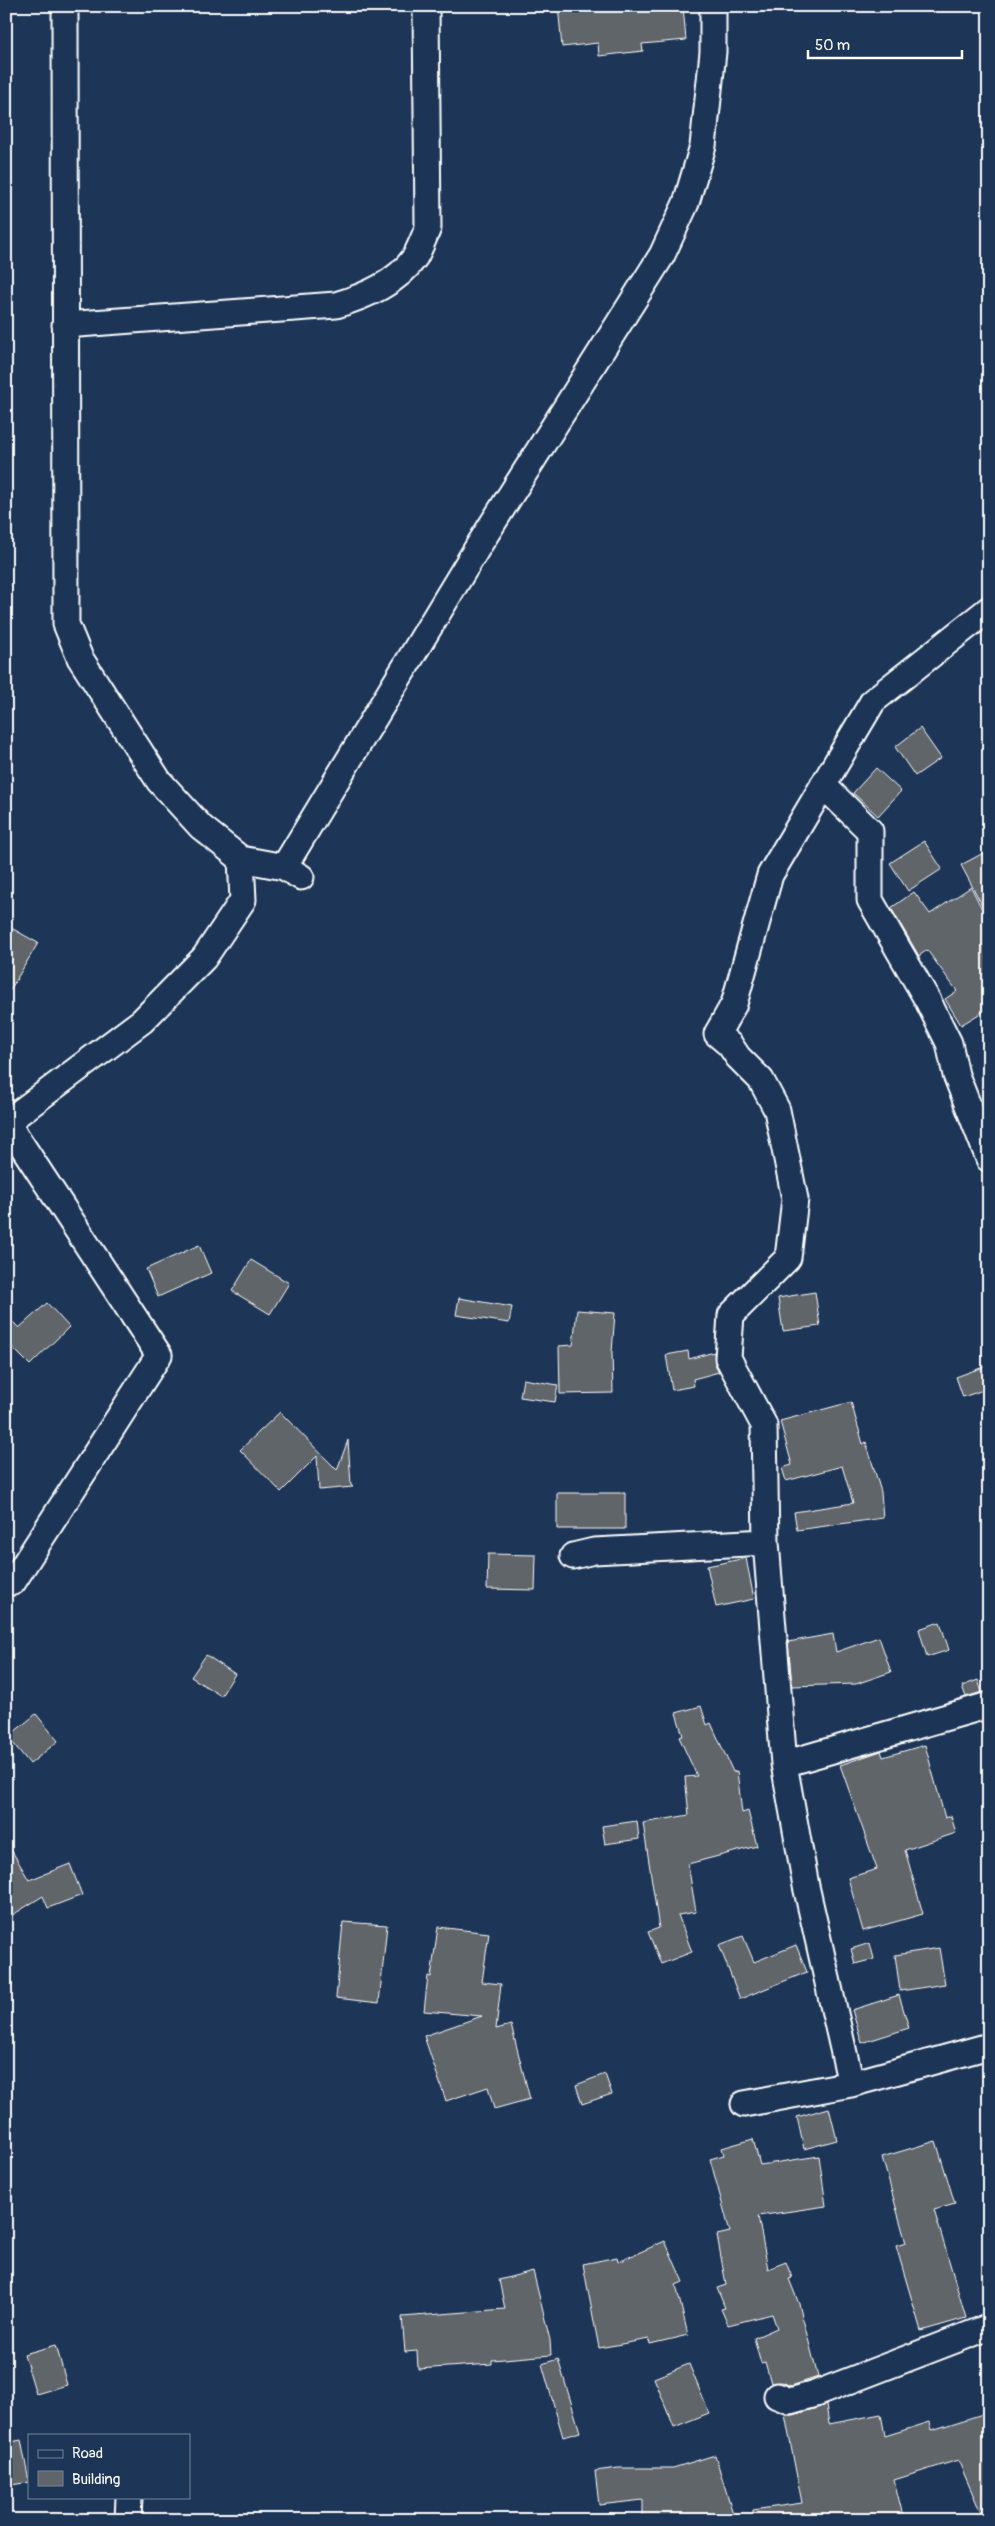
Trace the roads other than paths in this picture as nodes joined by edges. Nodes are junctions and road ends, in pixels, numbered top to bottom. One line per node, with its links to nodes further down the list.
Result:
1 (65, 6): 4 (street)
2 (426, 6): 4 (street)
3 (712, 6): 7 (street)
4 (65, 325): 7 (street)
5 (989, 609): 6 (street)
6 (823, 785): 9 (street); 10 (street)
7 (241, 858): 8 (street)
8 (7, 1122): 12 (street)
9 (989, 1158)
10 (766, 1542): 11 (street); 14 (street)
11 (574, 1556)
12 (6, 1579)
13 (989, 1705): 14 (street)
14 (784, 1764): 16 (street)
15 (989, 2046): 16 (street)
16 (851, 2084): 17 (street)
17 (744, 2104)
18 (989, 2327): 19 (street)
19 (777, 2396)
20 (129, 2498): 21 (street)
21 (128, 2520)

